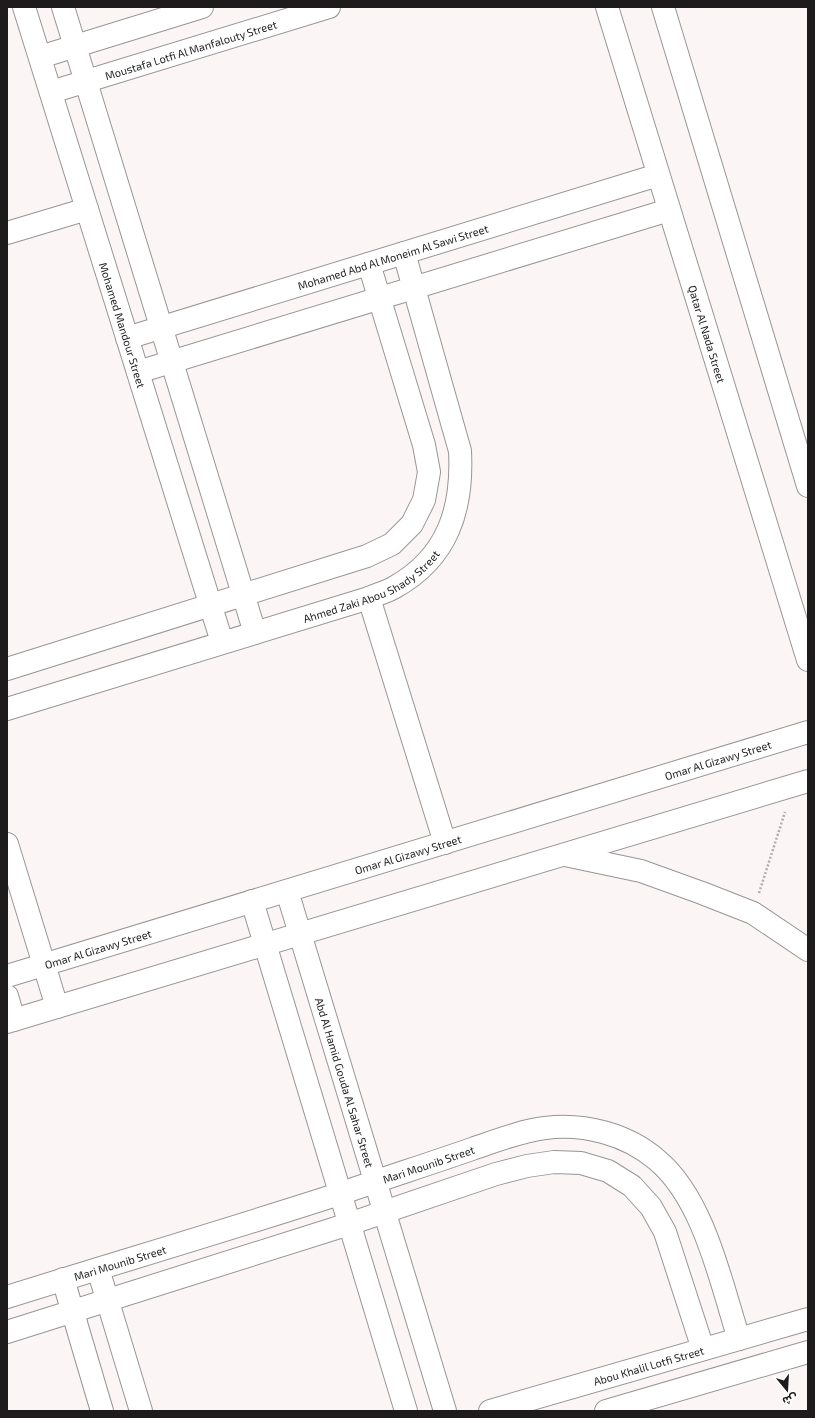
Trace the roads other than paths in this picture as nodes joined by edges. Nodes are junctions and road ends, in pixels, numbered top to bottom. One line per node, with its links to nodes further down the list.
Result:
1 (24, 7): 9 (street, Mohamed Mandour Street)
2 (63, 7): 8 (street)
3 (202, 7): 8 (street)
4 (329, 7): 7 (street, Moustafa Lotfi Al Manfalouty Street)
5 (607, 7): 12 (street, Qatar Al Nada Street)
6 (663, 7): 24 (street)
7 (291, 12): 10 (street, Moustafa Lotfi Al Manfalouty Street)
8 (75, 46): 9 (street); 10 (street)
9 (40, 57): 11 (street, Mohamed Mandour Street)
10 (86, 81): 11 (street, Moustafa Lotfi Al Manfalouty Street); 20 (street)
11 (51, 92): 13 (street, Mohamed Mandour Street)
12 (658, 175): 14 (street, Qatar Al Nada Street); 16 (street, Mohamed Abd Al Moneim Al Sawi Street)
13 (87, 209): 15 (street); 21 (street, Mohamed Mandour Street)
14 (669, 210): 18 (street); 30 (street, Qatar Al Nada Street)
15 (7, 233)
16 (404, 253): 17 (street, Mohamed Abd Al Moneim Al Sawi Street); 18 (street, Ahmed Zaki Abou Shady Street)
17 (369, 264): 19 (street); 20 (street, Mohamed Abd Al Moneim Al Sawi Street)
18 (414, 288): 19 (street); 26 (street, Ahmed Zaki Abou Shady Street)
19 (380, 298): 22 (street); 25 (street)
20 (162, 327): 21 (street, Mohamed Abd Al Moneim Al Sawi Street); 22 (street)
21 (127, 338): 23 (street, Mohamed Mandour Street)
22 (172, 362): 23 (street); 25 (street)
23 (138, 372): 27 (street, Mohamed Mandour Street)
24 (808, 486)
25 (244, 594): 27 (street); 28 (street)
26 (369, 598): 28 (street, Ahmed Zaki Abou Shady Street); 35 (street)
27 (210, 605): 29 (street, Mohamed Mandour Street); 31 (street)
28 (255, 632): 29 (street, Ahmed Zaki Abou Shady Street)
29 (222, 642): 32 (street, Ahmed Zaki Abou Shady Street)
30 (808, 660)
31 (7, 669)
32 (7, 709)
33 (808, 732): 35 (street, Omar Al Gizawy Street)
34 (801, 783): 37 (street)
35 (445, 842): 38 (street, Omar Al Gizawy Street)
36 (7, 844): 43 (street)
37 (562, 854): 40 (street); 42 (street)
38 (287, 891): 39 (street, Omar Al Gizawy Street); 40 (street, Abd Al Hamid Gouda Al Sahar Street)
39 (252, 901): 41 (street); 43 (street, Omar Al Gizawy Street)
40 (300, 934): 41 (street); 48 (street, Abd Al Hamid Gouda Al Sahar Street)
41 (265, 944): 46 (street); 49 (street)
42 (808, 950)
43 (44, 965): 44 (street, Omar Al Gizawy Street); 46 (street)
44 (7, 976)
45 (7, 996): 47 (street)
46 (57, 1007): 47 (street)
47 (11, 1021)
48 (375, 1181): 49 (street, Mari Mounib Street); 50 (street, Abd Al Hamid Gouda Al Sahar Street); 59 (street, Mari Mounib Street)
49 (340, 1193): 51 (street); 52 (street, Mari Mounib Street)
50 (384, 1213): 51 (street); 60 (street); 65 (street, Abd Al Hamid Gouda Al Sahar Street)
51 (349, 1224): 55 (street); 64 (street)
52 (98, 1268): 53 (street, Mari Mounib Street); 55 (street)
53 (63, 1279): 54 (street, Mari Mounib Street); 56 (street)
54 (7, 1297)
55 (108, 1301): 56 (street); 63 (street)
56 (73, 1312): 58 (street); 62 (street)
57 (808, 1319): 59 (street, Abou Khalil Lotfi Street)
58 (7, 1332)
59 (739, 1339): 60 (street, Abou Khalil Lotfi Street)
60 (703, 1349): 66 (street, Abou Khalil Lotfi Street)
61 (808, 1352): 67 (street)
62 (102, 1411)
63 (141, 1411)
64 (406, 1411)
65 (445, 1411)
66 (490, 1411)
67 (606, 1411)

